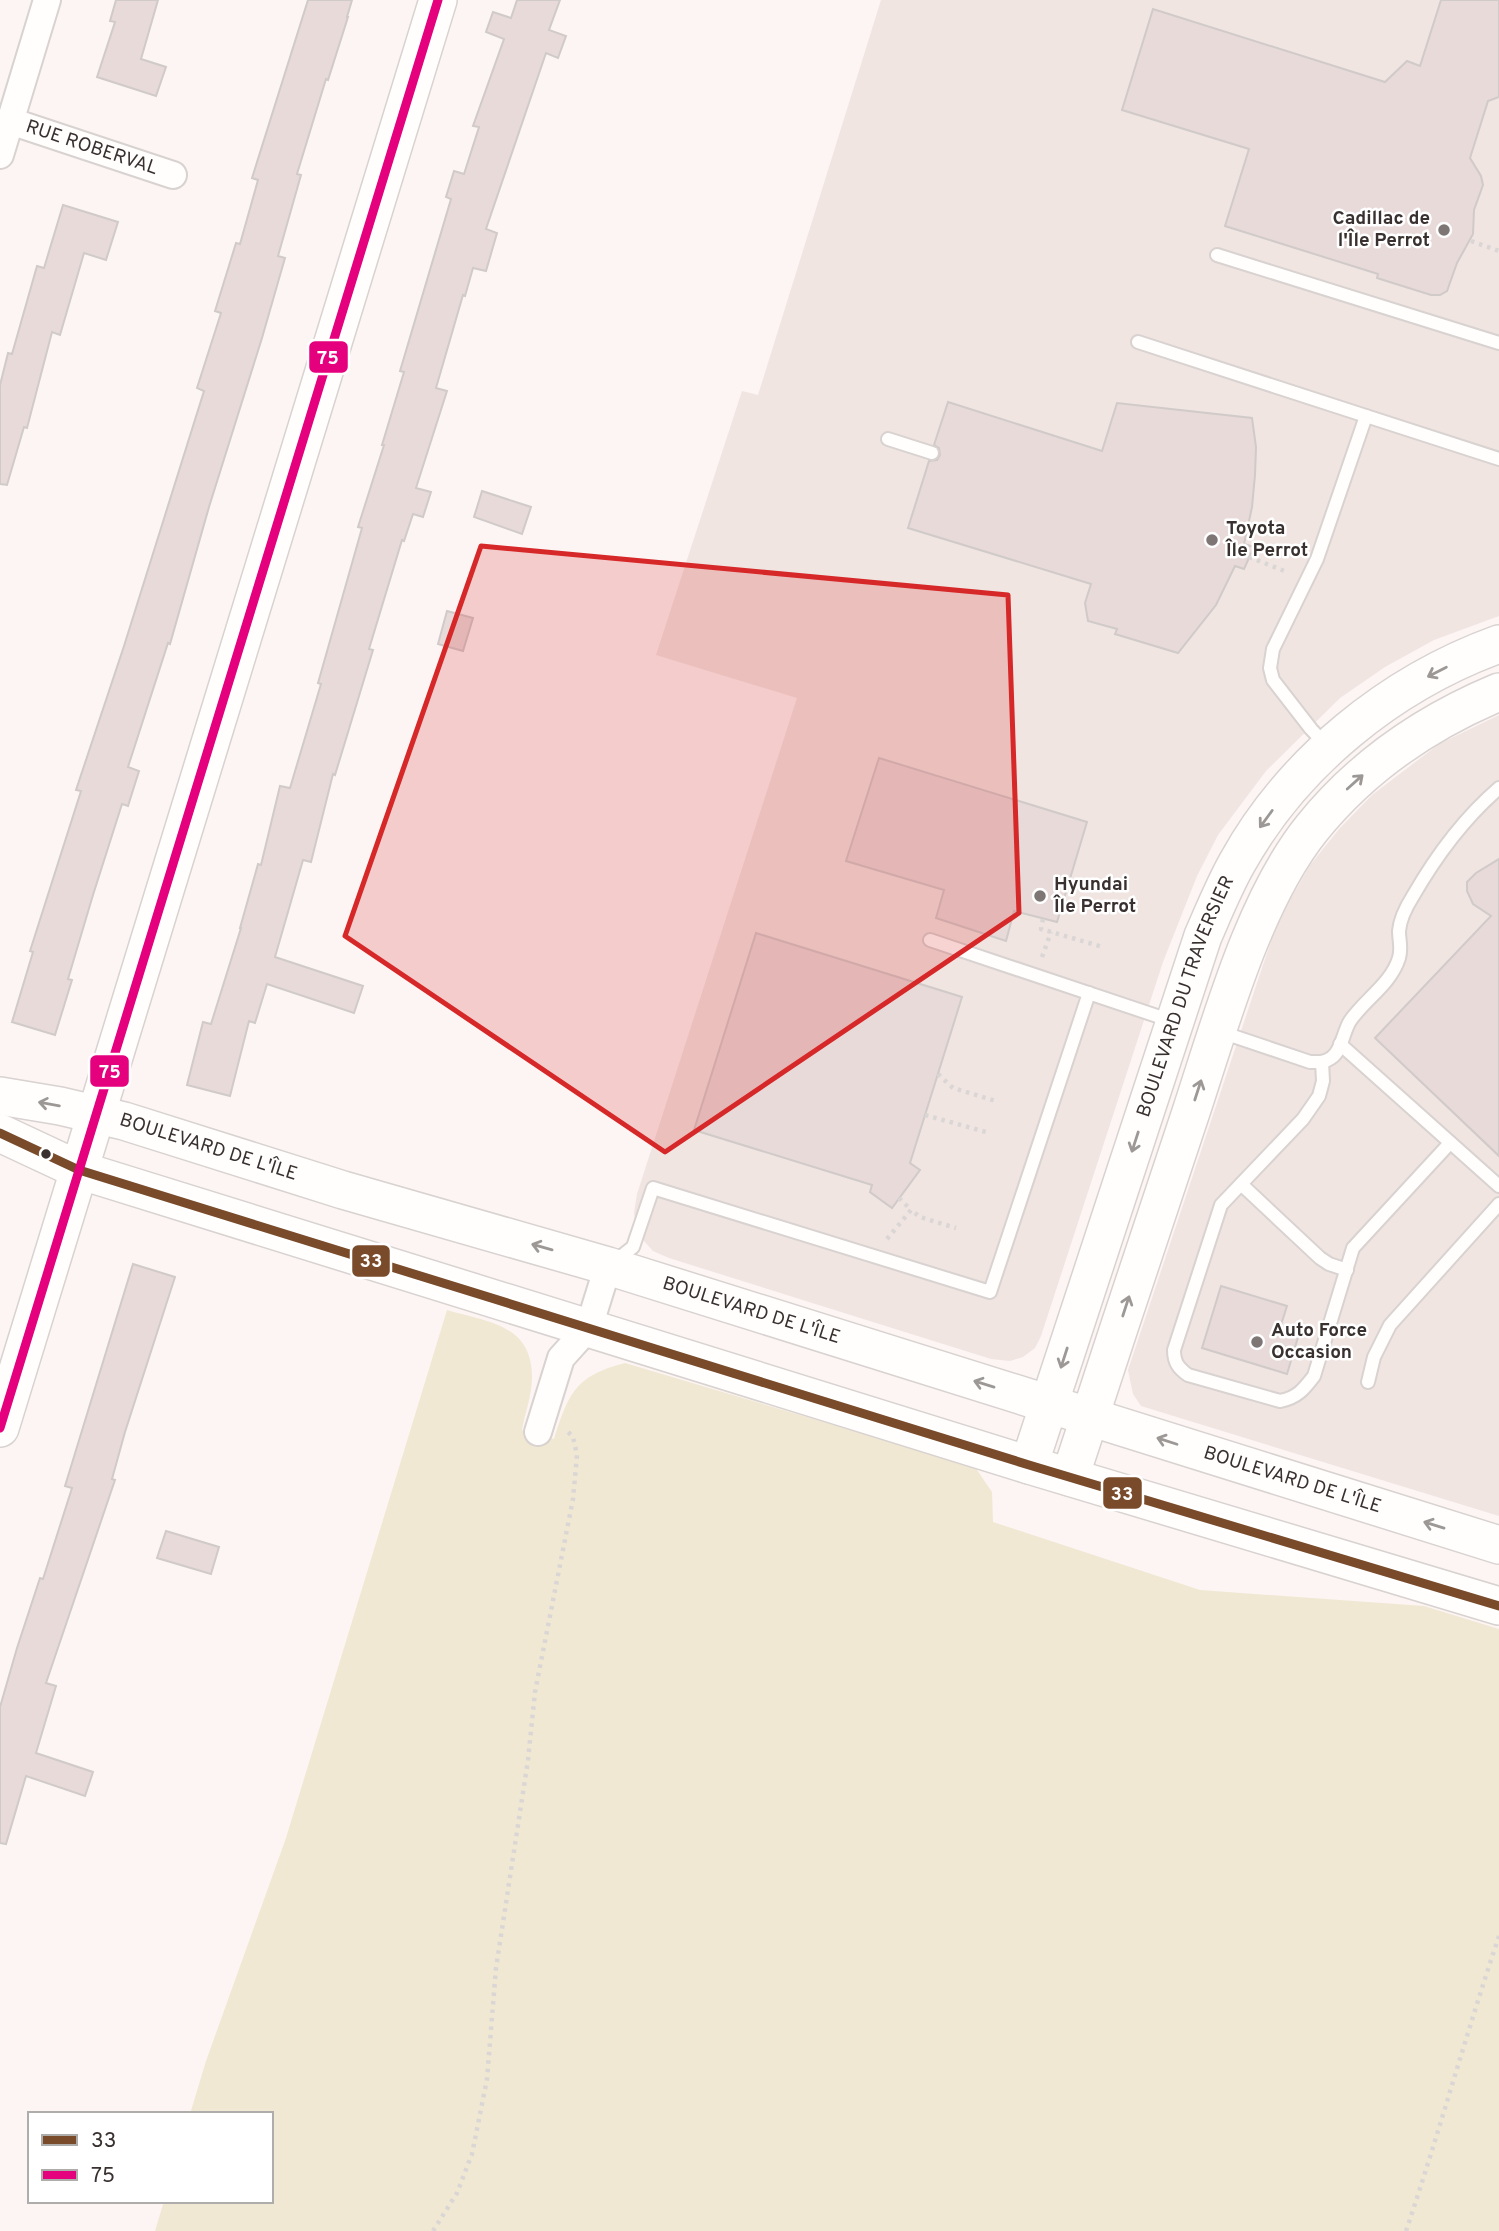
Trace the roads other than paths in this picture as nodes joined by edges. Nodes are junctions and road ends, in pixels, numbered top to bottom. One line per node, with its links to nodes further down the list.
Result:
1 (47, 0): 3 (street)
2 (438, 0): 24 (street)
3 (10, 121): 4 (street); 5 (street, RUE ROBERVAL)
4 (0, 155)
5 (173, 175)
6 (1217, 254): 8 (lane)
7 (1138, 342): 9 (lane)
8 (1499, 343)
9 (1366, 416): 12 (lane); 15 (lane)
10 (888, 439): 11 (lane)
11 (932, 453)
12 (1499, 459)
13 (1499, 645): 15 (street, BOULEVARD DU TRAVERSIER, one-way to 15)
14 (1499, 692): 20 (street, BOULEVARD DU TRAVERSIER, one-way to 14)
15 (1329, 748): 19 (street, BOULEVARD DU TRAVERSIER, one-way to 19)
16 (1499, 788): 21 (lane)
17 (930, 940): 18 (lane)
18 (1089, 993): 19 (lane); 31 (lane)
19 (1174, 1022): 35 (street, BOULEVARD DU TRAVERSIER, one-way to 35)
20 (1217, 1031): 22 (lane); 36 (street, BOULEVARD DU TRAVERSIER, one-way to 20)
21 (1340, 1044): 22 (lane); 26 (lane)
22 (1322, 1062): 28 (lane)
23 (0, 1096): 24 (street, BOULEVARD DE L'ÎLE, one-way to 23)
24 (97, 1114): 27 (street); 31 (street, BOULEVARD DE L'ÎLE, one-way to 24)
25 (0, 1133): 27 (street)
26 (1450, 1143): 29 (lane); 32 (lane)
27 (79, 1170): 33 (street); 38 (street)
28 (1241, 1184): 32 (lane); 32 (lane)
29 (1499, 1186)
30 (1499, 1205): 34 (lane)
31 (608, 1266): 33 (street); 35 (street, BOULEVARD DE L'ÎLE, one-way to 31)
32 (1347, 1270)
33 (589, 1327): 37 (street); 39 (street)
34 (1368, 1382)
35 (1049, 1405): 36 (street, BOULEVARD DE L'ÎLE); 39 (street, BOULEVARD DU TRAVERSIER)
36 (1090, 1417): 40 (street, BOULEVARD DU TRAVERSIER); 41 (street, BOULEVARD DE L'ÎLE, one-way to 36)
37 (540, 1423)
38 (0, 1428)
39 (1029, 1465): 40 (street)
40 (1070, 1477): 42 (street)
41 (1499, 1545)
42 (1499, 1606)

